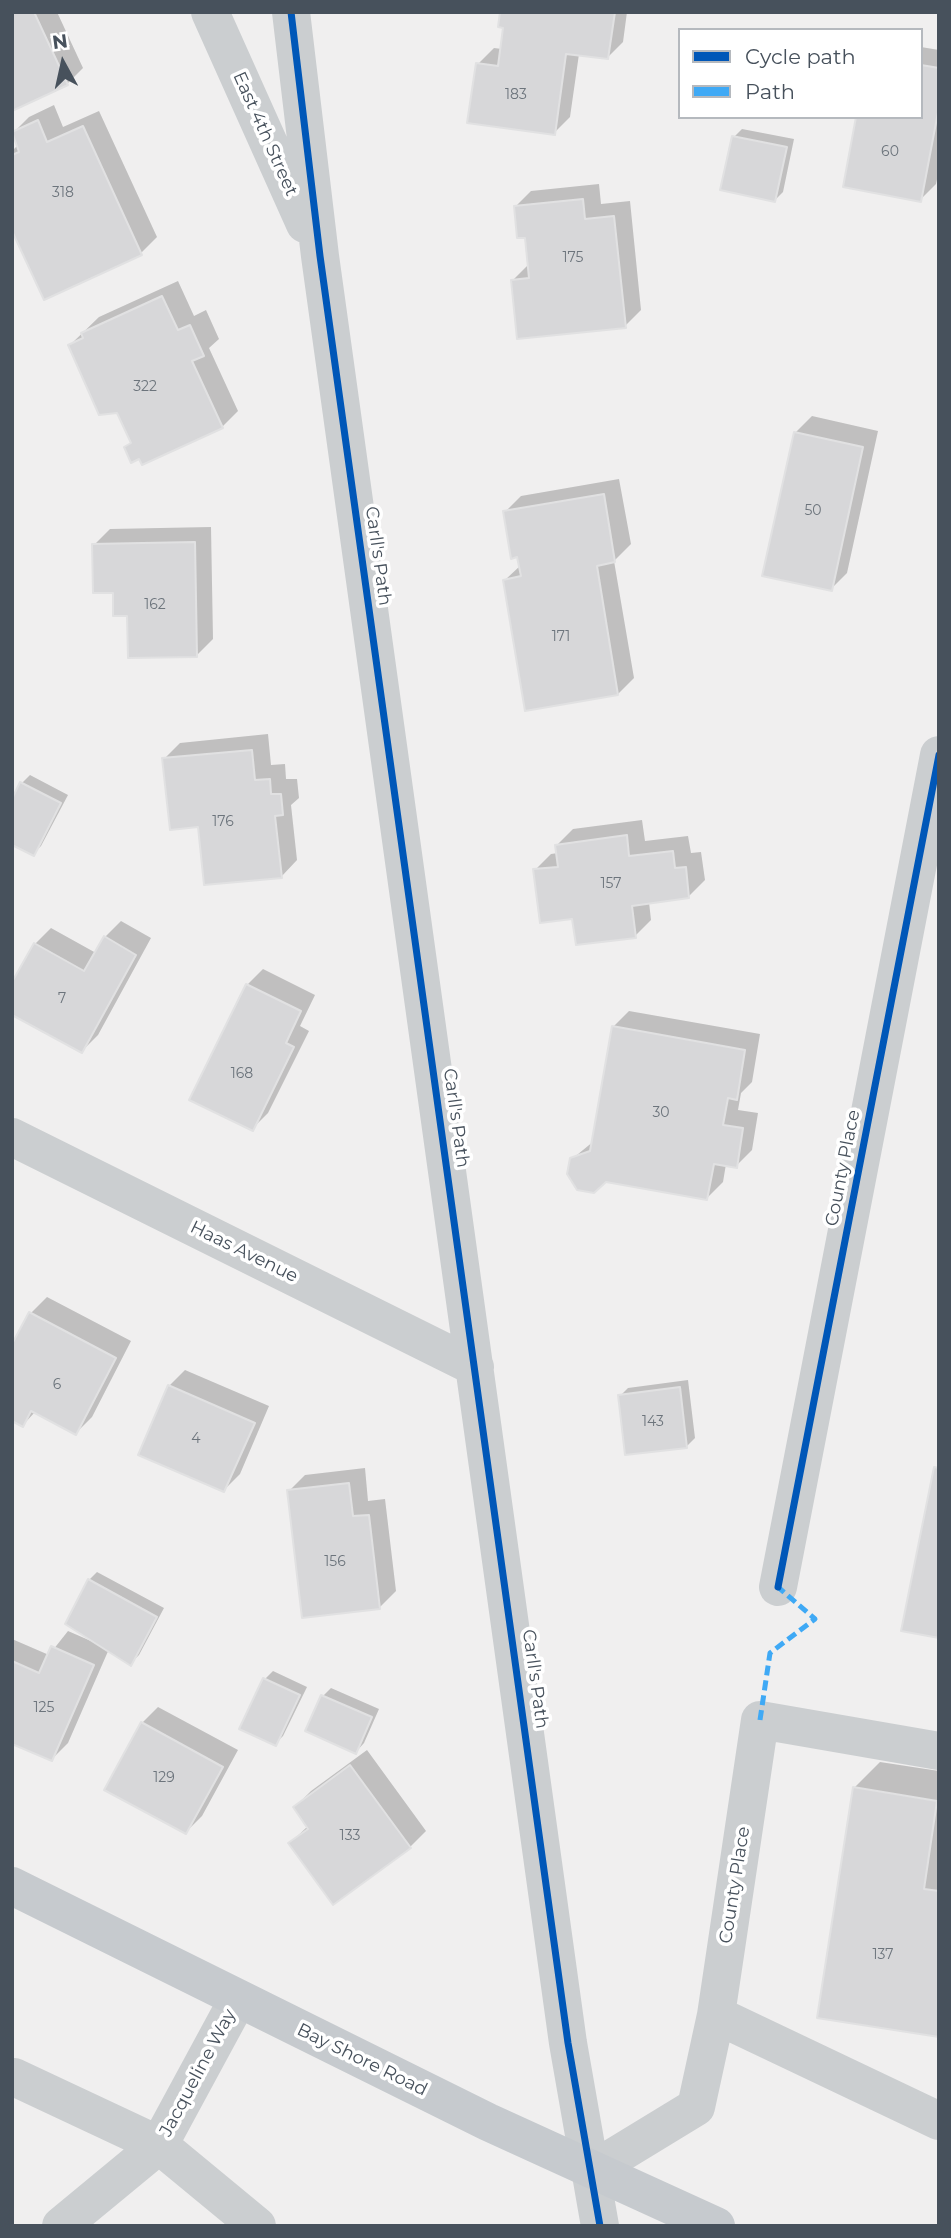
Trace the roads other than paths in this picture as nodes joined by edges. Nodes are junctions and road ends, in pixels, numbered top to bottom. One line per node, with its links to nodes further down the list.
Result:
1 (209, 12): 3 (street, East 4th Street)
2 (291, 12): 3 (street, Carll's Path)
3 (320, 256): 6 (street, Carll's Path)
4 (939, 755): 7 (street, County Place)
5 (12, 1137): 6 (street, Haas Avenue)
6 (475, 1367): 15 (street, Carll's Path)
7 (778, 1587)
8 (939, 1751): 11 (street, County Place)
9 (12, 1886): 10 (main road, Bay Shore Road)
10 (237, 1999): 14 (street, Jacqueline Way); 15 (main road, Bay Shore Road)
11 (716, 2015): 13 (street); 15 (street, County Place)
12 (14, 2077): 14 (street)
13 (939, 2121)
14 (159, 2144): 16 (street, Jacqueline Way); 17 (street)
15 (591, 2171): 18 (street, Carll's Path); 19 (main road, Bay Shore Road)
16 (61, 2226)
17 (257, 2226)
18 (600, 2226)
19 (716, 2226)

